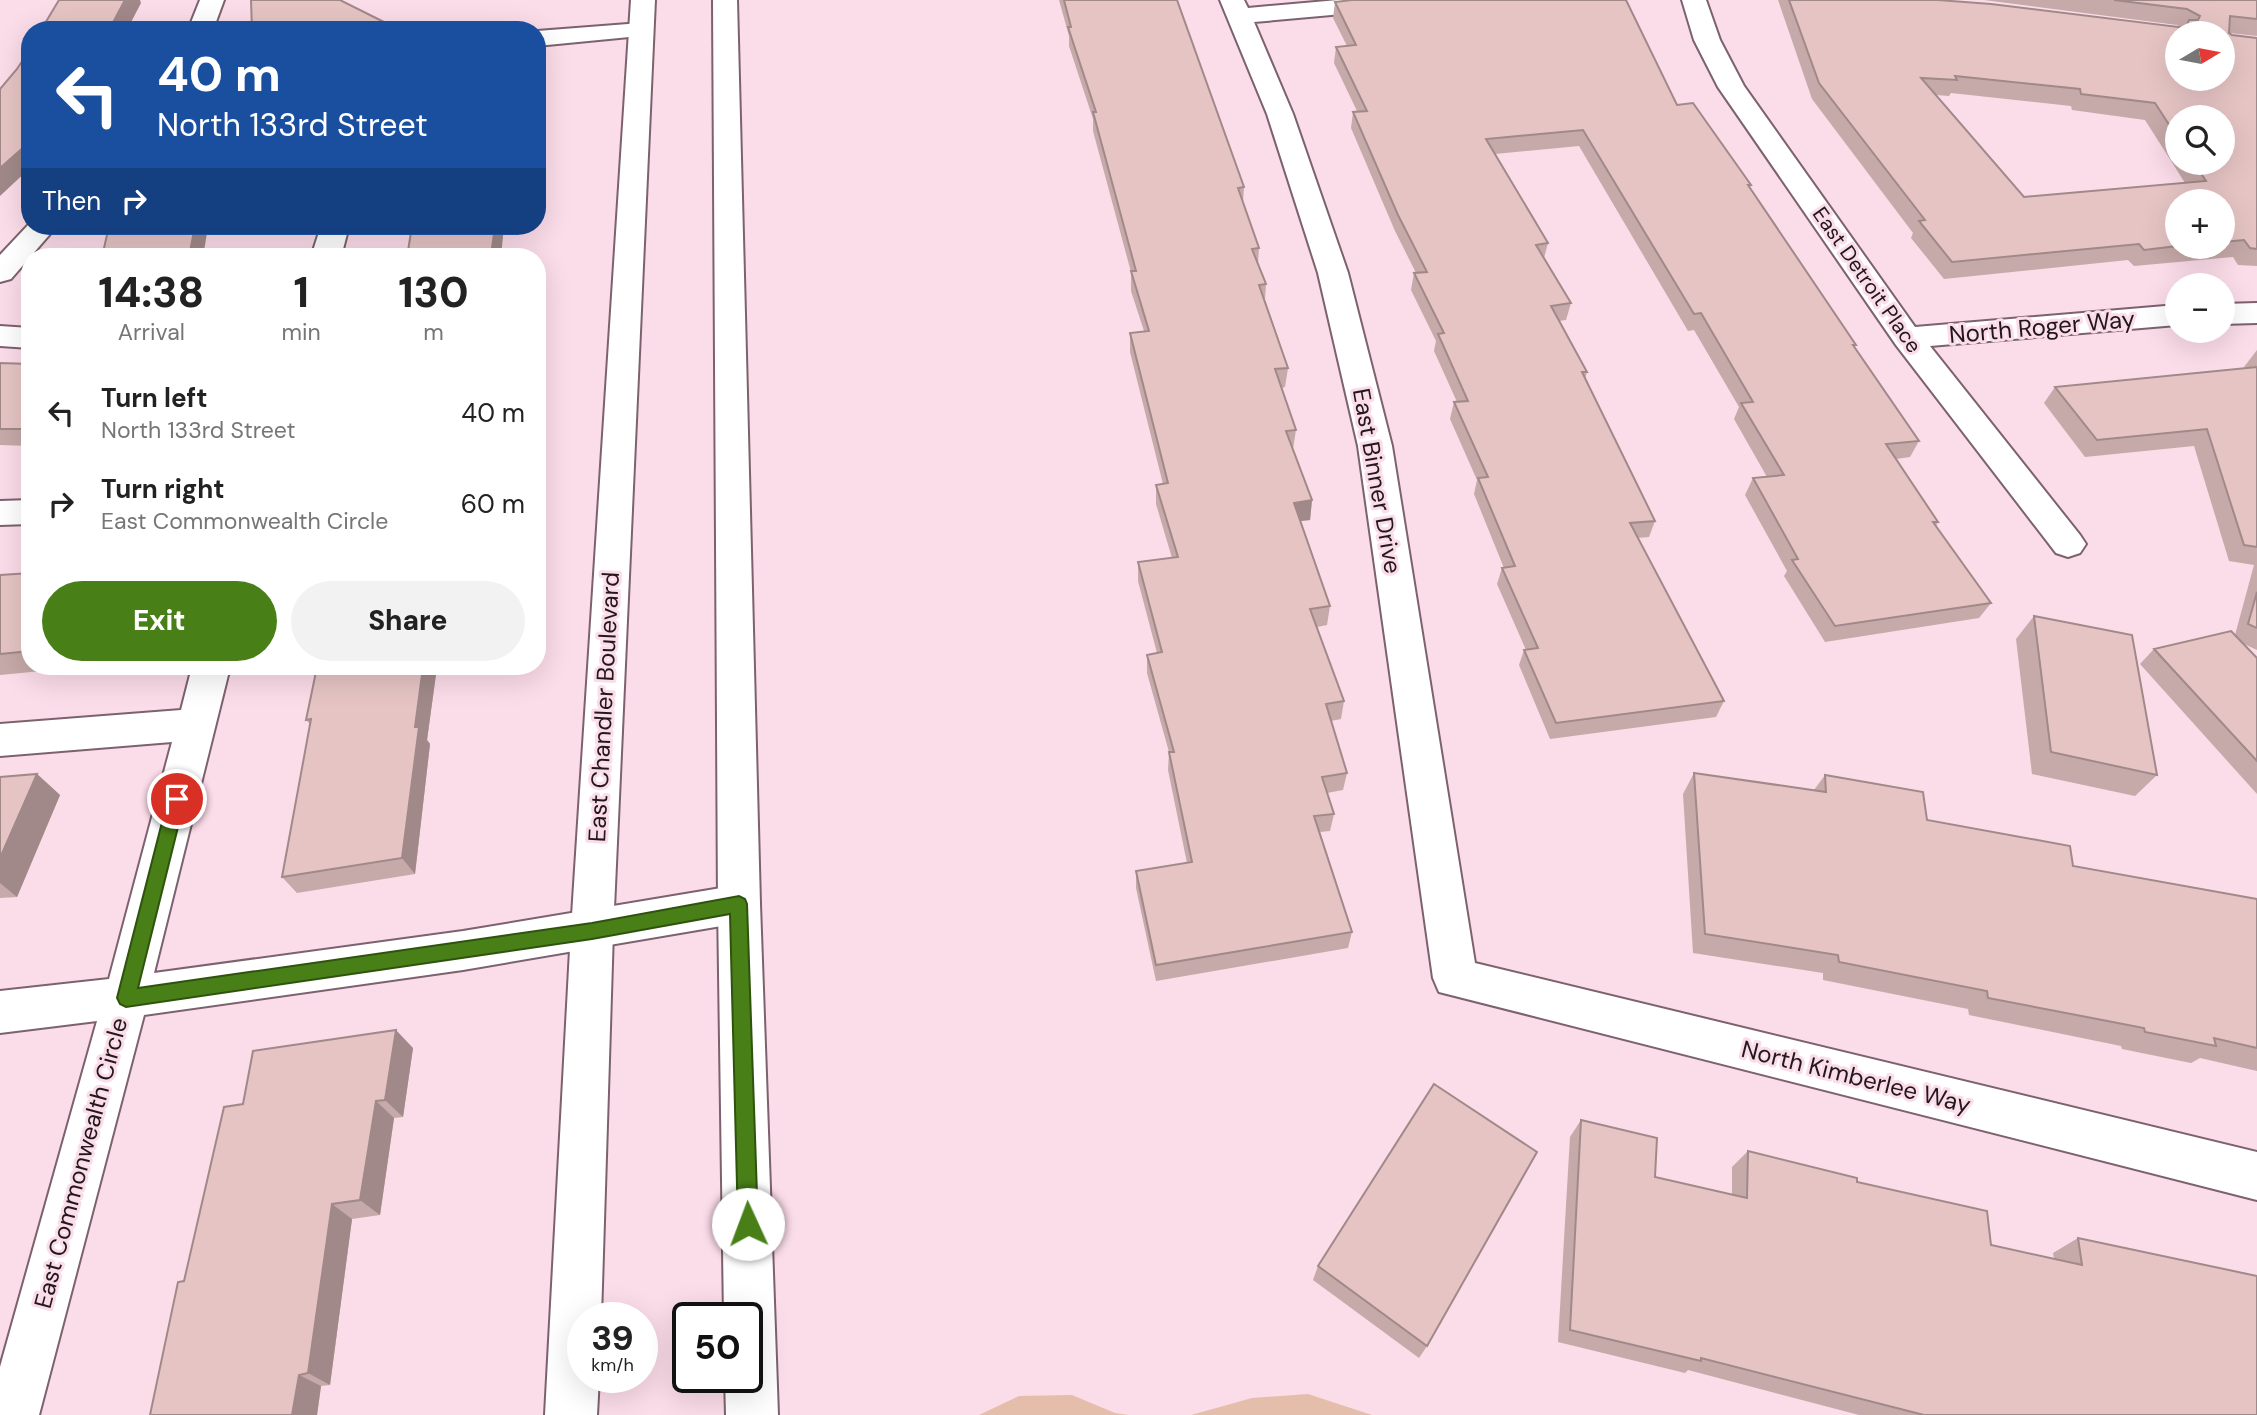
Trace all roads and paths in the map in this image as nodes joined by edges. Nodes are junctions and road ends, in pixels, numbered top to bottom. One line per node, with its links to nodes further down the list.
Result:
1 (212, 0): 7 (street)
2 (726, 0): 25 (street)
3 (1421, 0): 5 (street)
4 (1693, 0): 18 (street, East Detroit Place)
5 (1236, 8): 27 (street, East Binner Drive)
6 (642, 15): 8 (street); 26 (street, East Chandler Boulevard)
7 (204, 21)
8 (546, 37)
9 (35, 235): 10 (street)
10 (23, 248)
11 (21, 250): 12 (street)
12 (0, 273)
13 (2257, 313): 14 (street)
14 (2235, 314)
15 (2165, 317): 18 (street, North Roger Way)
16 (0, 336): 17 (street)
17 (21, 337)
18 (1907, 338): 21 (street, East Detroit Place)
19 (21, 512): 20 (street)
20 (0, 513)
21 (2068, 544)
22 (209, 675): 23 (street, East Commonwealth Circle)
23 (195, 724): 24 (street); 28 (street, East Commonwealth Circle)
24 (0, 740)
25 (739, 904): 26 (street); 33 (street)
26 (592, 931): 28 (street); 32 (street, East Chandler Boulevard)
27 (1455, 978): 30 (street, North Kimberlee Way)
28 (126, 998): 29 (street); 31 (street, East Commonwealth Circle)
29 (0, 1012)
30 (2257, 1176)
31 (13, 1415)
32 (571, 1415)
33 (752, 1415)

